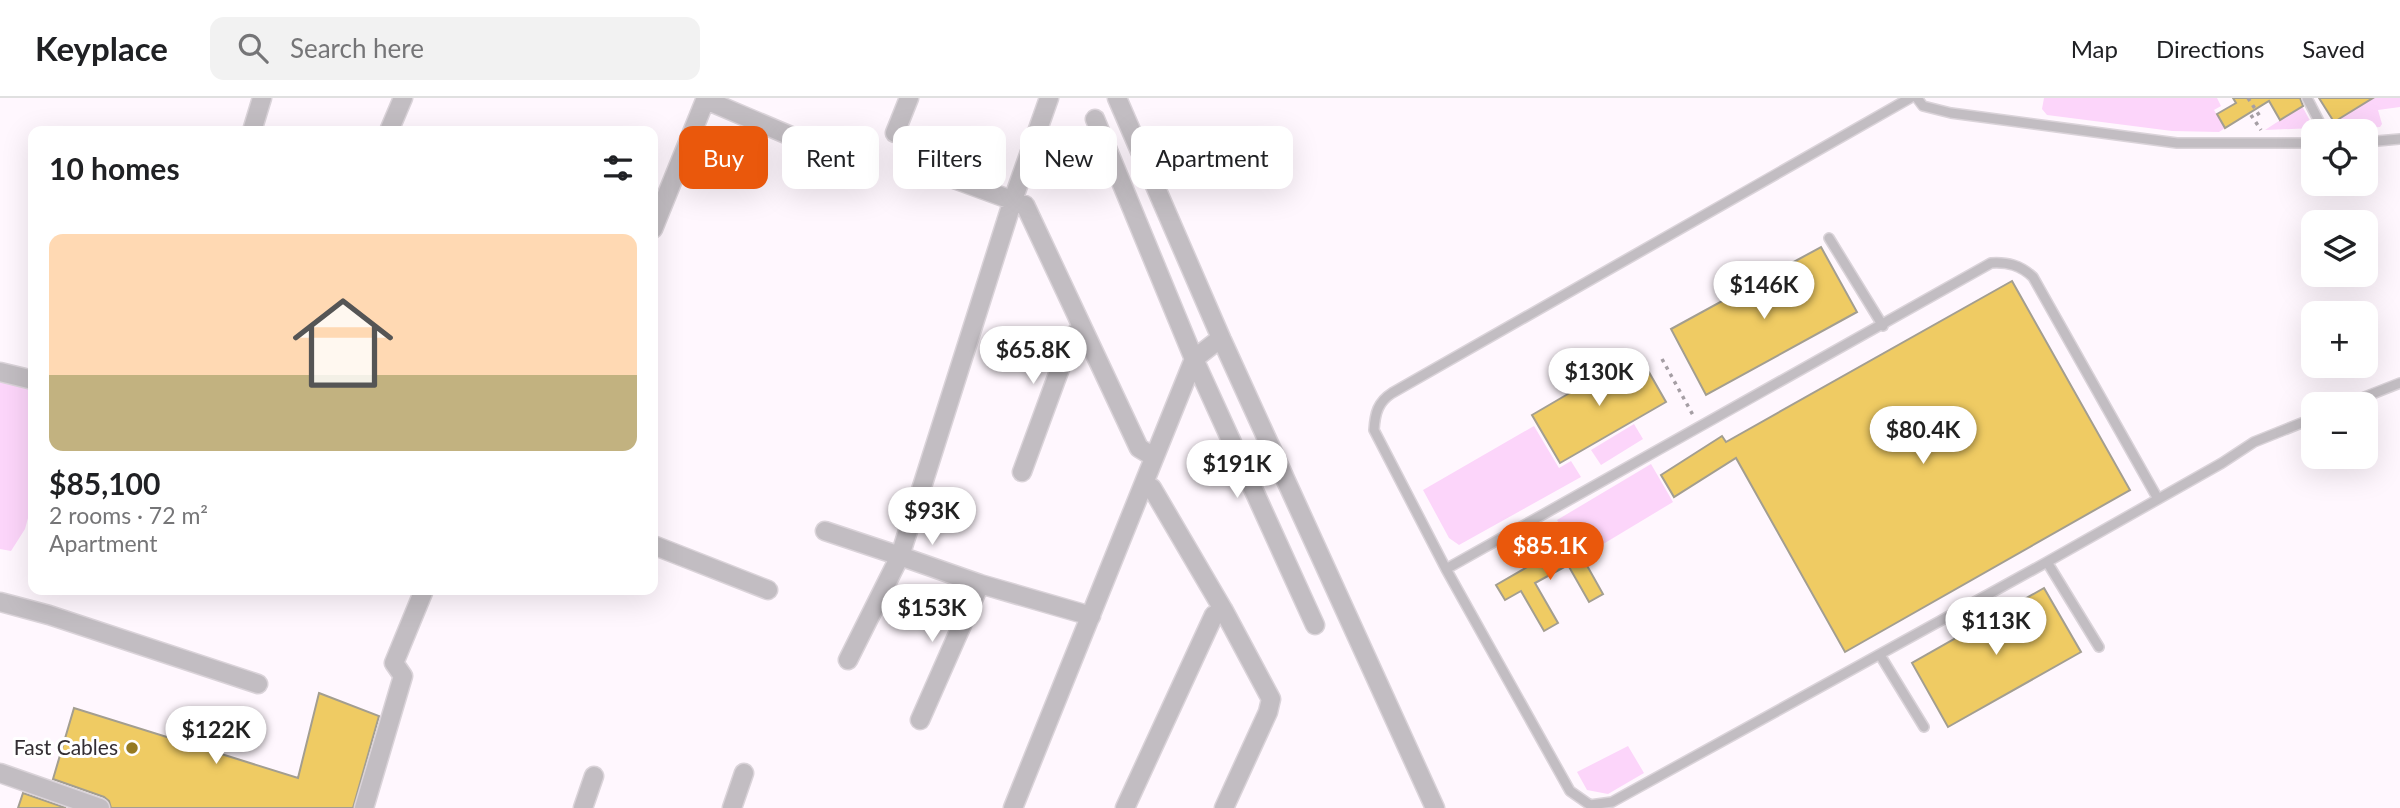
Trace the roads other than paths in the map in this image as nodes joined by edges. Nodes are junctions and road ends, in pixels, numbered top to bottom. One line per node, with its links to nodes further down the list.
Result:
1 (262, 98): 12 (street)
2 (403, 98): 13 (street)
3 (909, 98): 14 (street)
4 (1049, 98): 20 (street)
5 (1116, 98): 25 (street)
6 (1910, 98): 40 (lane)
7 (1917, 98): 18 (lane)
8 (2307, 98): 11 (lane)
9 (706, 99): 15 (street); 21 (street)
10 (1095, 119): 26 (street)
11 (2318, 119)
12 (254, 126)
13 (391, 126)
14 (898, 126)
15 (782, 132)
16 (2400, 139): 17 (lane)
17 (2378, 141)
18 (2301, 143)
19 (982, 189): 20 (street)
20 (1013, 200): 24 (street); 38 (street)
21 (658, 217)
22 (1829, 239): 23 (lane)
23 (1883, 326): 35 (lane); 40 (lane)
24 (1082, 328): 32 (street); 33 (street)
25 (1221, 338): 26 (street); 64 (street)
26 (1194, 359): 32 (street); 47 (street)
27 (0, 372): 28 (street)
28 (28, 379)
29 (2400, 383): 30 (lane)
30 (2377, 392)
31 (2301, 423): 35 (lane)
32 (1154, 457): 34 (street)
33 (1022, 472)
34 (1144, 484): 45 (street); 46 (street)
35 (2158, 499): 39 (lane)
36 (825, 531): 38 (street)
37 (658, 547): 42 (street)
38 (900, 556): 41 (street); 50 (street)
39 (2047, 562): 48 (lane); 49 (lane)
40 (1446, 569): 49 (lane)
41 (980, 584): 46 (street); 52 (street)
42 (768, 590)
43 (422, 595): 58 (street)
44 (0, 602): 51 (street)
45 (1224, 611): 62 (street); 63 (street)
46 (1091, 616): 61 (street)
47 (1315, 625)
48 (2099, 647)
49 (1880, 655): 53 (lane)
50 (848, 660)
51 (258, 684)
52 (920, 720)
53 (1924, 727)
54 (0, 773): 57 (street)
55 (744, 773): 60 (street)
56 (593, 776): 59 (street)
57 (100, 808)
58 (364, 808)
59 (583, 808)
60 (733, 808)
61 (1013, 808)
62 (1125, 808)
63 (1224, 808)
64 (1434, 808)

